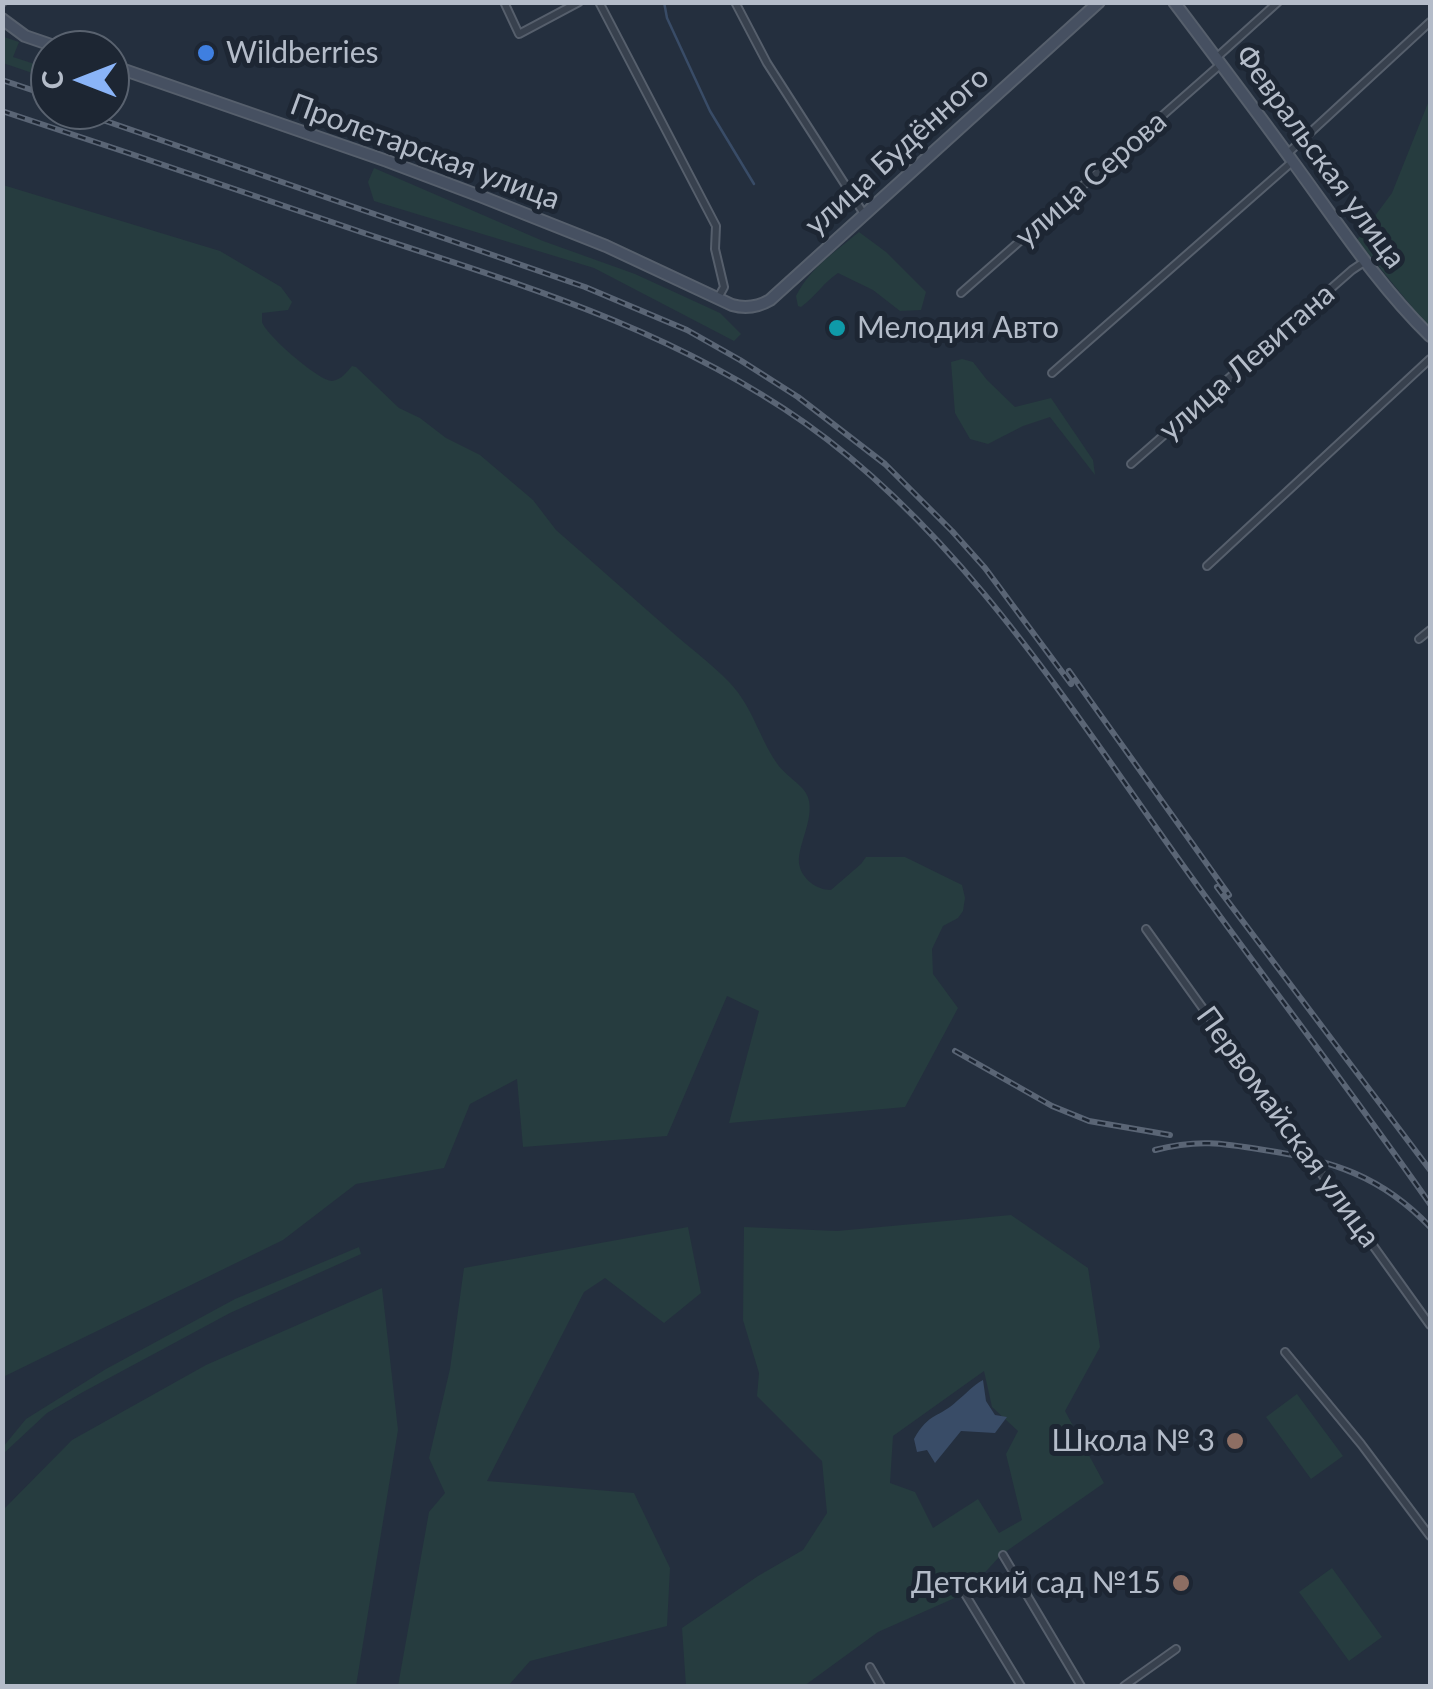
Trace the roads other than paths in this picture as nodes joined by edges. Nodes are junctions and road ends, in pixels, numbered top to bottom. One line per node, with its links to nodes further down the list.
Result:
1 (504, 2): 2 (street)
2 (579, 2)
3 (599, 2): 17 (street)
4 (735, 2): 14 (street)
5 (1098, 2): 14 (main road, улица Будённого)
6 (1174, 2): 11 (main road, Февральская улица)
7 (1278, 2): 11 (street, улица Серова)
8 (2, 19): 10 (main road)
9 (1430, 22): 13 (street)
10 (30, 37)
11 (1218, 62): 13 (main road, Февральская улица); 16 (street, улица Серова)
12 (130, 72): 17 (main road, Пролетарская улица)
13 (1290, 158): 15 (main road, Февральская улица); 20 (street)
14 (864, 215): 17 (main road, улица Будённого)
15 (1364, 262): 18 (main road, Февральская улица); 21 (street, улица Левитана)
16 (961, 293)
17 (718, 299)
18 (1430, 336)
19 (1430, 358): 22 (street)
20 (1052, 373)
21 (1132, 464)
22 (1207, 566)
23 (1430, 630): 24 (street)
24 (1420, 640)
25 (1146, 930): 26 (street, Первомайская улица)
26 (1430, 1324)
27 (1285, 1352): 28 (street)
28 (1430, 1536)
29 (1004, 1555): 35 (street)
30 (965, 1594): 34 (street)
31 (1176, 1649): 36 (street)
32 (870, 1666): 33 (street)
33 (881, 1686)
34 (1022, 1686)
35 (1081, 1686)
36 (1124, 1686)

